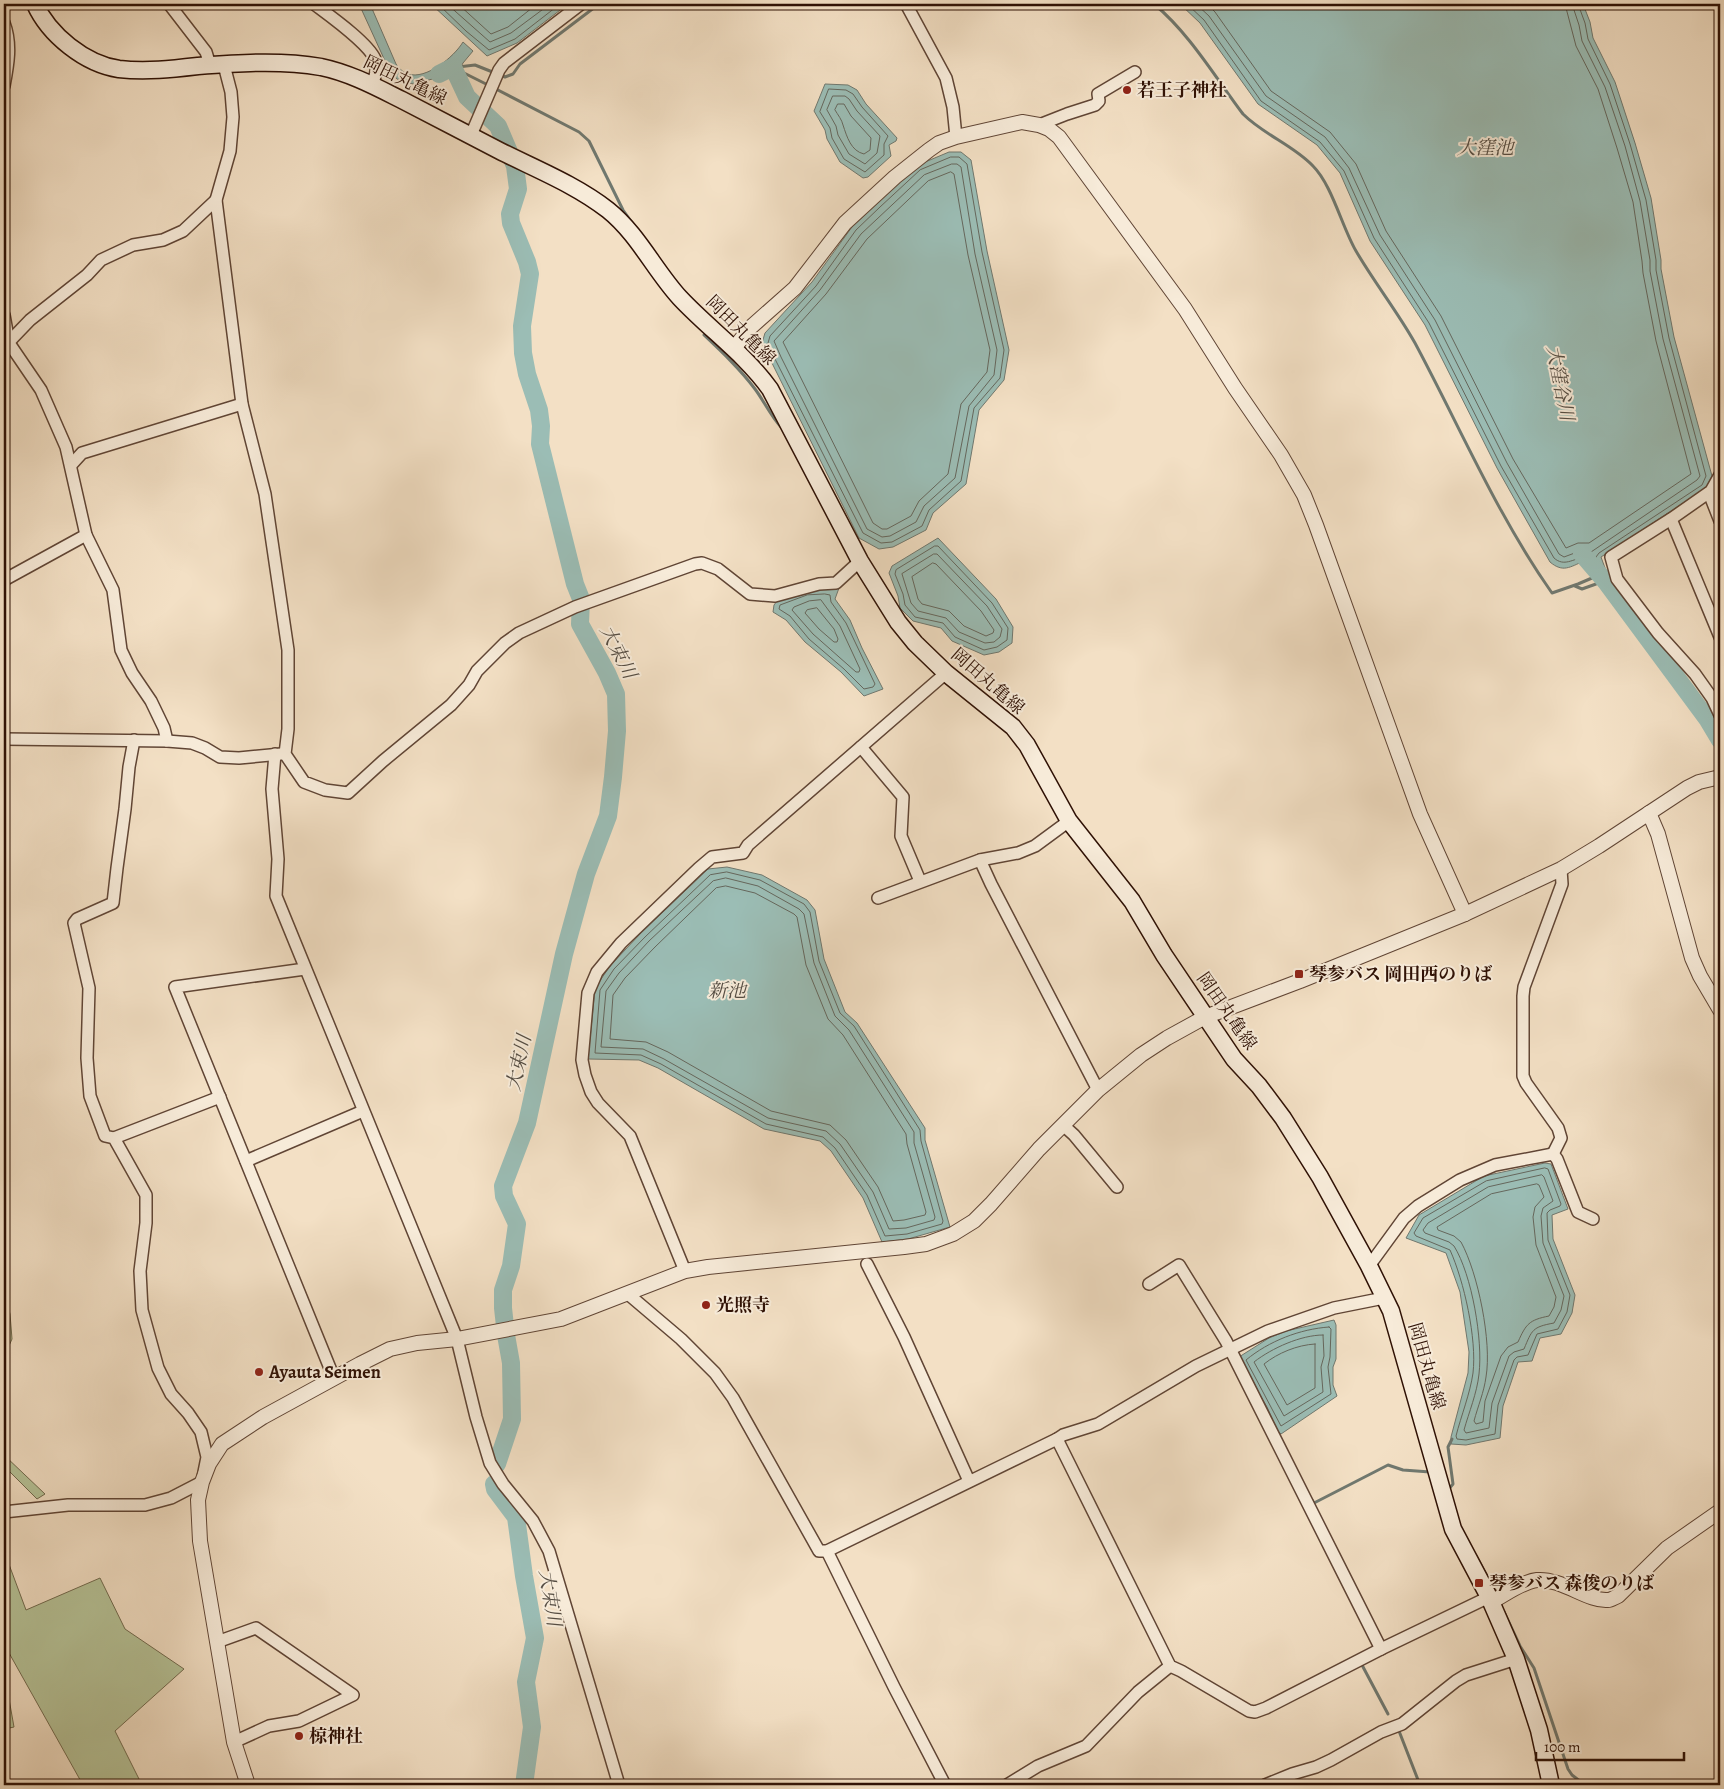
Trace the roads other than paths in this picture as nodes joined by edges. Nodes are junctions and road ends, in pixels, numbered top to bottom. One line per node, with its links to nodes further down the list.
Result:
1 (35, 4): 7 (main road, 岡田丸亀線)
2 (168, 4): 7 (street)
3 (314, 4): 9 (street)
4 (581, 4): 12 (street)
5 (906, 4): 13 (street)
6 (4, 23): 10 (street)
7 (217, 65): 9 (main road, 岡田丸亀線); 14 (street)
8 (1135, 72): 11 (street)
9 (372, 85): 12 (main road, 岡田丸亀線)
10 (4, 86)
11 (1039, 125): 13 (street); 42 (street)
12 (471, 135): 17 (main road, 岡田丸亀線)
13 (956, 137): 17 (street)
14 (216, 200): 16 (street); 18 (street)
15 (4, 315): 16 (street)
16 (6, 345): 19 (street)
17 (734, 348): 25 (main road, 岡田丸亀線)
18 (242, 404): 19 (street); 34 (street)
19 (71, 465): 24 (street)
20 (1720, 475): 21 (street)
21 (1708, 493): 22 (street); 23 (street)
22 (1671, 519): 27 (street); 29 (street)
23 (1720, 521)
24 (86, 534): 26 (street); 32 (street)
25 (860, 561): 28 (main road, 岡田丸亀線); 34 (street)
26 (4, 580)
27 (1720, 637)
28 (946, 673): 33 (street); 37 (main road, 岡田丸亀線)
29 (1720, 715)
30 (4, 739): 31 (street)
31 (134, 740): 32 (street); 50 (street)
32 (167, 741): 34 (street)
33 (861, 747): 40 (street); 57 (street)
34 (280, 754): 43 (street)
35 (1720, 777): 36 (street)
36 (1649, 814): 39 (street); 44 (street)
37 (1069, 821): 38 (street); 45 (main road, 岡田丸亀線)
38 (980, 860): 40 (street); 46 (street)
39 (1561, 869): 42 (street); 51 (street)
40 (920, 881): 41 (street)
41 (878, 898)
42 (1465, 914): 45 (street)
43 (305, 969): 47 (street); 48 (street)
44 (1720, 1010)
45 (1205, 1017): 46 (street); 56 (main road, 岡田丸亀線)
46 (1098, 1090): 49 (street)
47 (220, 1097): 50 (street); 52 (street)
48 (363, 1111): 52 (street); 61 (street)
49 (1063, 1125): 53 (street); 57 (street)
50 (114, 1138): 66 (street)
51 (1553, 1154): 54 (street); 56 (street)
52 (246, 1161): 63 (street)
53 (1117, 1187)
54 (1593, 1219)
55 (867, 1264): 65 (street)
56 (1369, 1266): 60 (main road, 岡田丸亀線)
57 (685, 1271): 59 (street)
58 (1149, 1284): 62 (street)
59 (628, 1294): 61 (street); 69 (street)
60 (1384, 1298): 62 (street); 70 (main road, 岡田丸亀線)
61 (457, 1339): 63 (street); 77 (street)
62 (1230, 1351): 64 (street); 72 (street)
63 (334, 1378): 66 (street)
64 (1057, 1439): 65 (street); 74 (street)
65 (969, 1481): 69 (street)
66 (202, 1482): 68 (street); 71 (street)
67 (1720, 1511): 70 (street)
68 (4, 1512)
69 (827, 1551): 78 (street)
70 (1494, 1599): 72 (street); 73 (main road, 岡田丸亀線)
71 (217, 1642): 75 (street); 75 (street)
72 (1381, 1649): 74 (street)
73 (1516, 1659): 80 (street); 81 (main road, 岡田丸亀線)
74 (1170, 1666): 79 (street)
75 (234, 1742): 76 (street)
76 (248, 1785)
77 (619, 1785)
78 (945, 1785)
79 (1007, 1785)
80 (1265, 1785)
81 (1551, 1785)

